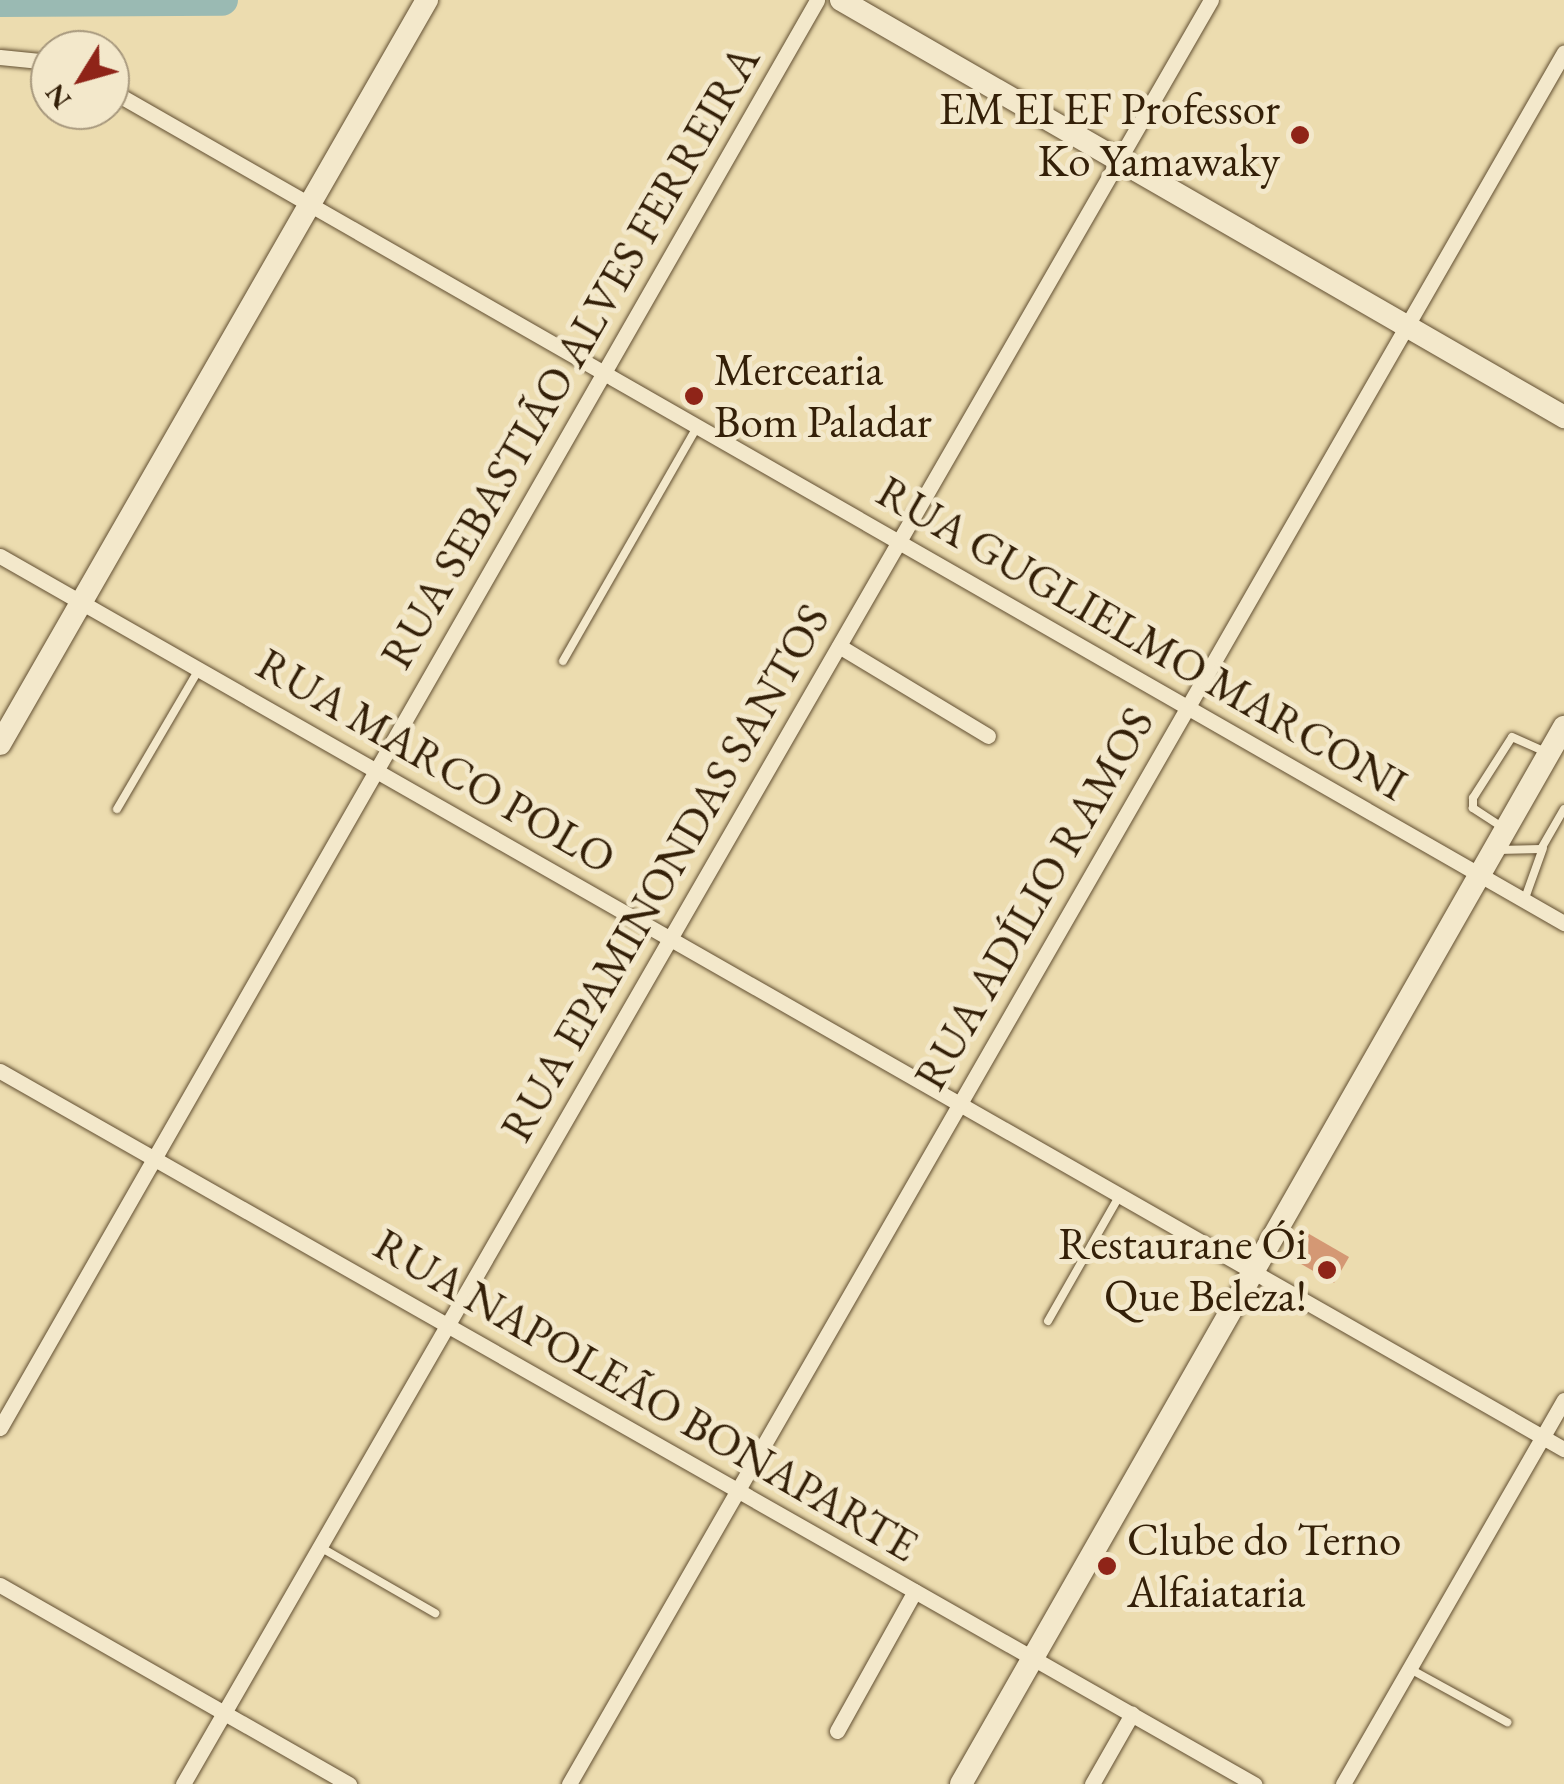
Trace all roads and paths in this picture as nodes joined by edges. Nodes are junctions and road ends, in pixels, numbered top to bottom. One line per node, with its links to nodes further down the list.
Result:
1 (427, 0): 11 (street)
2 (817, 0): 13 (street, RUA SEBASTIÃO ALVES FERREIRA)
3 (841, 0): 10 (street)
4 (1211, 0): 10 (street, RUA EPAMINONDAS SANTOS)
5 (1564, 52): 12 (street, RUA ADÍLIO RAMOS)
6 (4, 58): 7 (street); 8 (street)
7 (30, 60)
8 (0, 74)
9 (130, 102): 11 (street, RUA GUGLIELMO MARCONI)
10 (1119, 160): 12 (street); 16 (street, RUA EPAMINONDAS SANTOS)
11 (308, 204): 13 (street, RUA GUGLIELMO MARCONI); 18 (street)
12 (1406, 326): 14 (street); 22 (street, RUA ADÍLIO RAMOS)
13 (604, 373): 15 (street, RUA GUGLIELMO MARCONI); 27 (street, RUA SEBASTIÃO ALVES FERREIRA)
14 (1564, 417)
15 (697, 427): 16 (street, RUA GUGLIELMO MARCONI); 20 (lane)
16 (899, 542): 19 (street, RUA EPAMINONDAS SANTOS); 22 (street, RUA GUGLIELMO MARCONI)
17 (0, 556): 18 (street, RUA MARCO POLO)
18 (81, 602): 21 (street, RUA MARCO POLO); 25 (street)
19 (839, 646): 24 (street); 36 (street, RUA EPAMINONDAS SANTOS)
20 (563, 661)
21 (199, 669): 27 (street, RUA MARCO POLO); 28 (lane)
22 (1188, 708): 33 (street, RUA GUGLIELMO MARCONI); 38 (street, RUA ADÍLIO RAMOS)
23 (1564, 727): 26 (street)
24 (988, 736)
25 (0, 744)
26 (1553, 760): 30 (street); 30 (lane)
27 (376, 770): 36 (street, RUA MARCO POLO); 39 (street, RUA SEBASTIÃO ALVES FERREIRA)
28 (117, 809)
29 (1564, 809): 31 (lane)
30 (1506, 829): 32 (street)
31 (1543, 848): 32 (lane); 34 (lane)
32 (1494, 850): 33 (street)
33 (1480, 875): 34 (street, RUA GUGLIELMO MARCONI); 41 (street)
34 (1524, 901): 35 (street, RUA GUGLIELMO MARCONI)
35 (1564, 924)
36 (670, 938): 38 (street, RUA MARCO POLO); 43 (street, RUA EPAMINONDAS SANTOS)
37 (0, 1072): 39 (street, RUA NAPOLEÃO BONAPARTE)
38 (960, 1104): 40 (street, RUA MARCO POLO); 48 (street, RUA ADÍLIO RAMOS)
39 (154, 1159): 43 (street, RUA NAPOLEÃO BONAPARTE); 45 (street, RUA SEBASTIÃO ALVES FERREIRA)
40 (1120, 1195): 41 (street, RUA MARCO POLO); 42 (lane)
41 (1254, 1272): 46 (street, RUA MARCO POLO); 53 (street)
42 (1048, 1321)
43 (448, 1326): 48 (street, RUA NAPOLEÃO BONAPARTE); 49 (street, RUA EPAMINONDAS SANTOS)
44 (1564, 1400): 46 (street)
45 (0, 1428)
46 (1543, 1437): 47 (street, RUA MARCO POLO); 54 (street)
47 (1564, 1449)
48 (738, 1490): 51 (street, RUA NAPOLEÃO BONAPARTE); 61 (street, RUA ADÍLIO RAMOS)
49 (320, 1547): 52 (lane); 55 (street, RUA EPAMINONDAS SANTOS)
50 (0, 1585): 55 (street)
51 (915, 1591): 53 (street, RUA NAPOLEÃO BONAPARTE); 58 (street)
52 (435, 1613)
53 (1033, 1658): 56 (street, RUA NAPOLEÃO BONAPARTE); 62 (street)
54 (1410, 1669): 57 (lane); 65 (street)
55 (224, 1713): 59 (street, RUA EPAMINONDAS SANTOS); 60 (street)
56 (1132, 1714): 63 (street); 64 (street, RUA NAPOLEÃO BONAPARTE)
57 (1507, 1722)
58 (837, 1731)
59 (183, 1784)
60 (349, 1784)
61 (570, 1784)
62 (961, 1784)
63 (1092, 1784)
64 (1254, 1784)
65 (1344, 1784)

